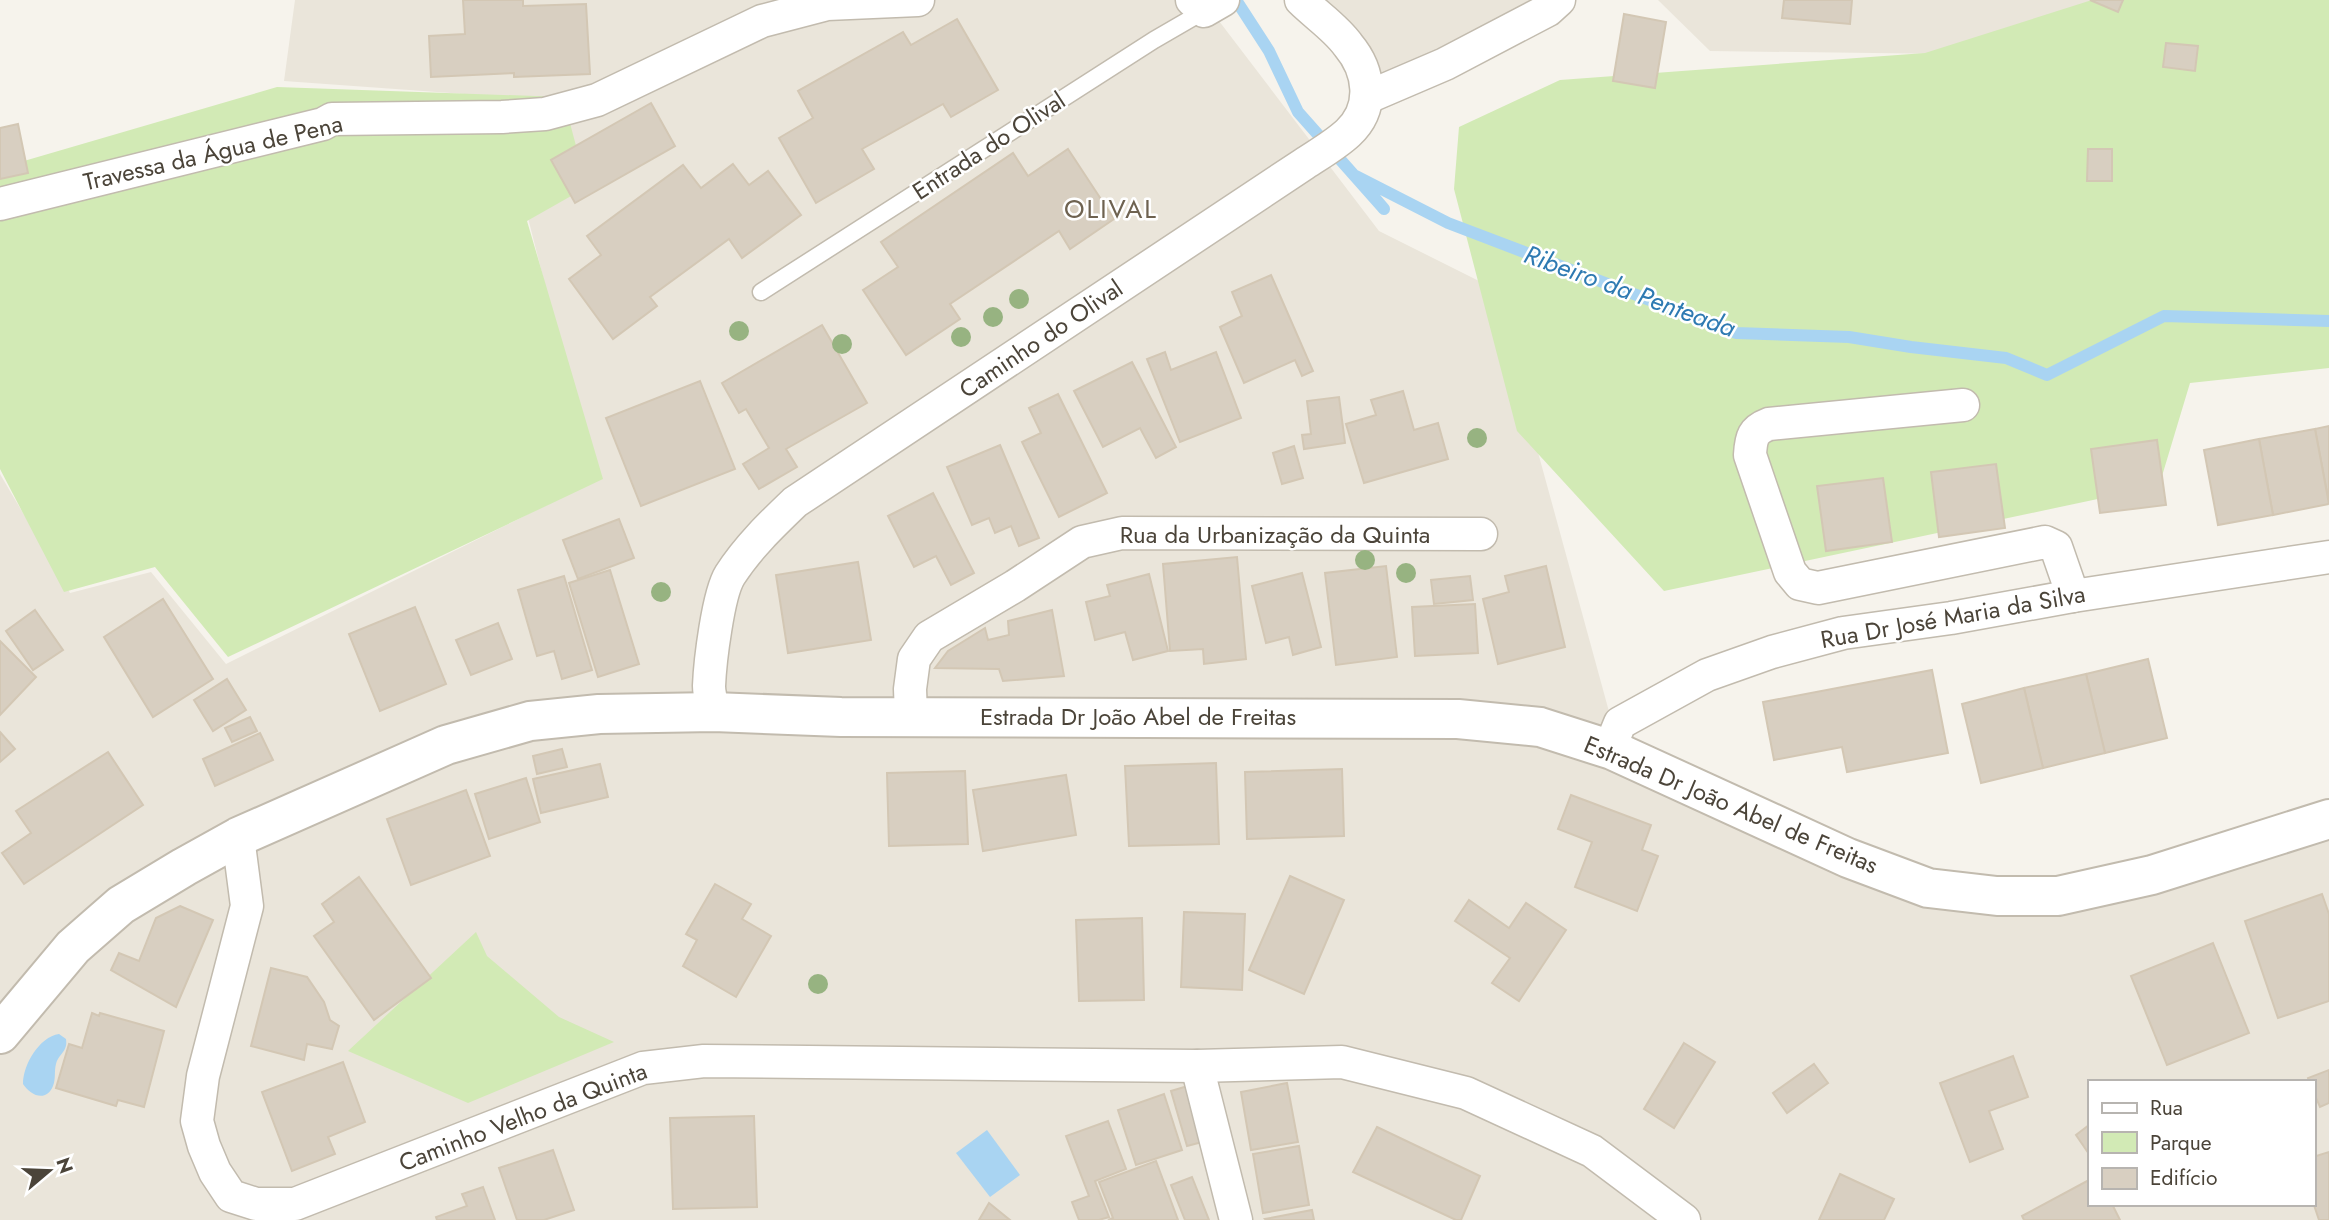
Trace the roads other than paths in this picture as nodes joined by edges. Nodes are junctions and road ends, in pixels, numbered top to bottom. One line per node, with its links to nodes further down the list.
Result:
1 (918, 0): 6 (street, Travessa da Água de Pena)
2 (1301, 0): 5 (street)
3 (1559, 0): 5 (street)
4 (1206, 4): 7 (lane, Entrada do Olival)
5 (1368, 97): 12 (street, Caminho do Olival)
6 (0, 204)
7 (761, 292)
8 (1963, 405): 11 (street)
9 (1481, 534): 13 (street, Rua da Urbanização da Quinta)
10 (2329, 557): 11 (street, Rua Dr José Maria da Silva)
11 (2073, 596): 14 (street, Rua Dr José Maria da Silva)
12 (713, 712): 13 (street, Estrada Dr João Abel de Freitas); 16 (street, Estrada Dr João Abel de Freitas)
13 (911, 715): 14 (street, Estrada Dr João Abel de Freitas)
14 (1612, 750): 15 (street, Estrada Dr João Abel de Freitas)
15 (2329, 819)
16 (238, 836): 17 (street, Estrada Dr João Abel de Freitas); 18 (street, Caminho Velho da Quinta)
17 (0, 1034)
18 (1197, 1066): 19 (street); 20 (street, Caminho Velho da Quinta)
19 (1236, 1220)
20 (1684, 1220)

